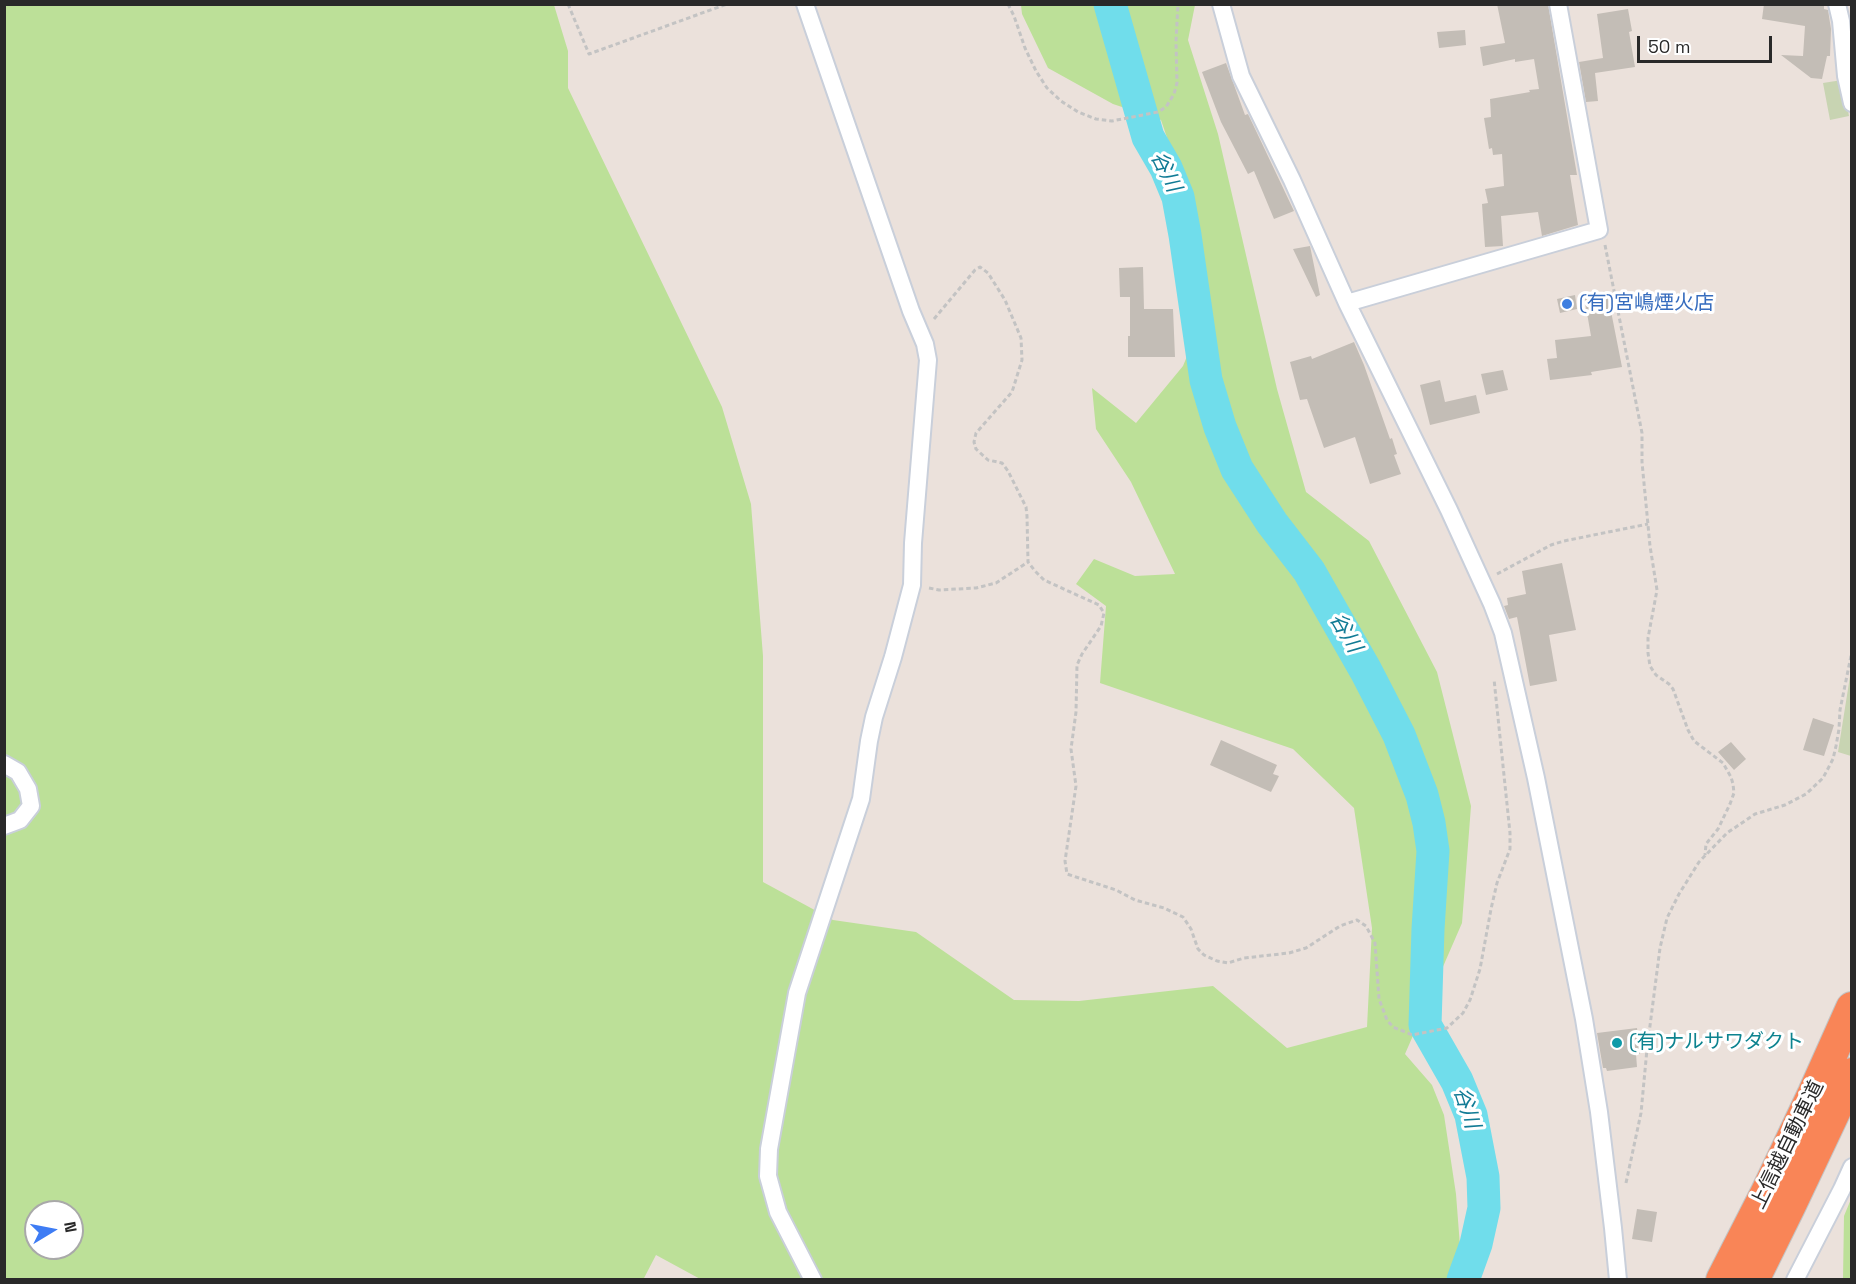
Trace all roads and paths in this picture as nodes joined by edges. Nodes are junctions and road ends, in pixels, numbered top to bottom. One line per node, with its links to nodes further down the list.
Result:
1 (568, 4): 2 (path)
2 (728, 4)
3 (806, 4): 12 (street)
4 (1008, 4): 5 (path)
5 (1178, 4)
6 (1221, 4): 11 (street)
7 (1558, 4): 10 (street)
8 (1837, 4): 9 (street)
9 (1851, 103)
10 (1599, 230): 11 (street); 13 (path)
11 (1347, 303): 15 (street)
12 (920, 329): 14 (path); 16 (street)
13 (1648, 524): 15 (path); 21 (path)
14 (1028, 562): 16 (path); 18 (path)
15 (1481, 581): 27 (street)
16 (912, 585): 26 (street)
17 (1851, 651): 21 (path)
18 (1494, 669)
19 (4, 764): 20 (street)
20 (4, 826)
21 (1705, 855): 25 (path)
22 (1851, 1008): 28 (highway, 上信越自動車道)
23 (1851, 1074): 29 (highway, 上信越自動車道)
24 (1851, 1167): 30 (street)
25 (1625, 1187)
26 (813, 1280)
27 (1618, 1280)
28 (1722, 1280)
29 (1753, 1280)
30 (1795, 1280)

